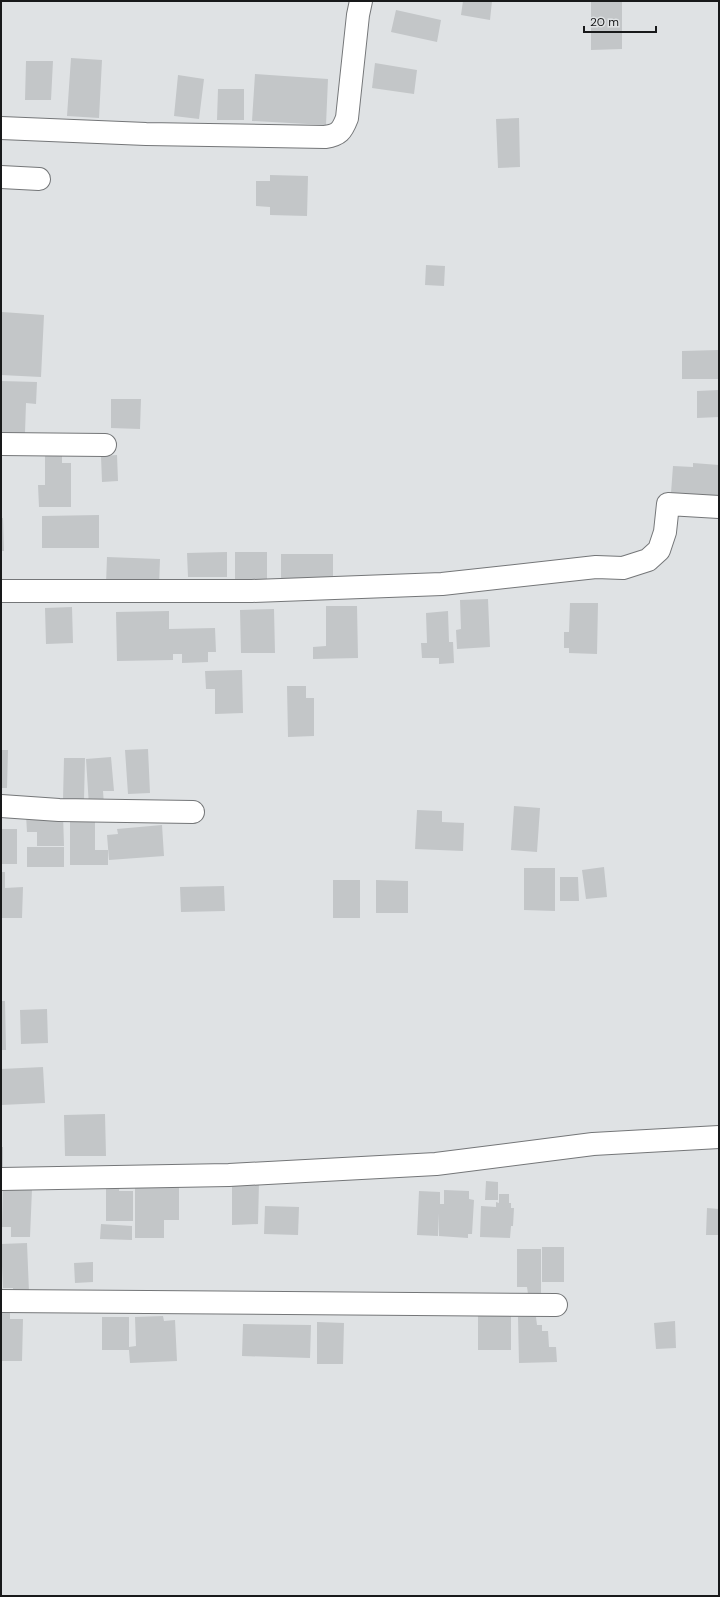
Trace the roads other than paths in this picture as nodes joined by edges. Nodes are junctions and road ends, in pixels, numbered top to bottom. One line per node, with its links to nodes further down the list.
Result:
1 (361, 1): 2 (street)
2 (1, 128)
3 (1, 177): 4 (street)
4 (39, 179)
5 (1, 444): 6 (street)
6 (105, 445)
7 (719, 507): 8 (street)
8 (1, 591)
9 (1, 806): 10 (street)
10 (193, 812)
11 (719, 1137): 12 (street)
12 (1, 1179)
13 (1, 1300): 14 (street)
14 (556, 1305)

